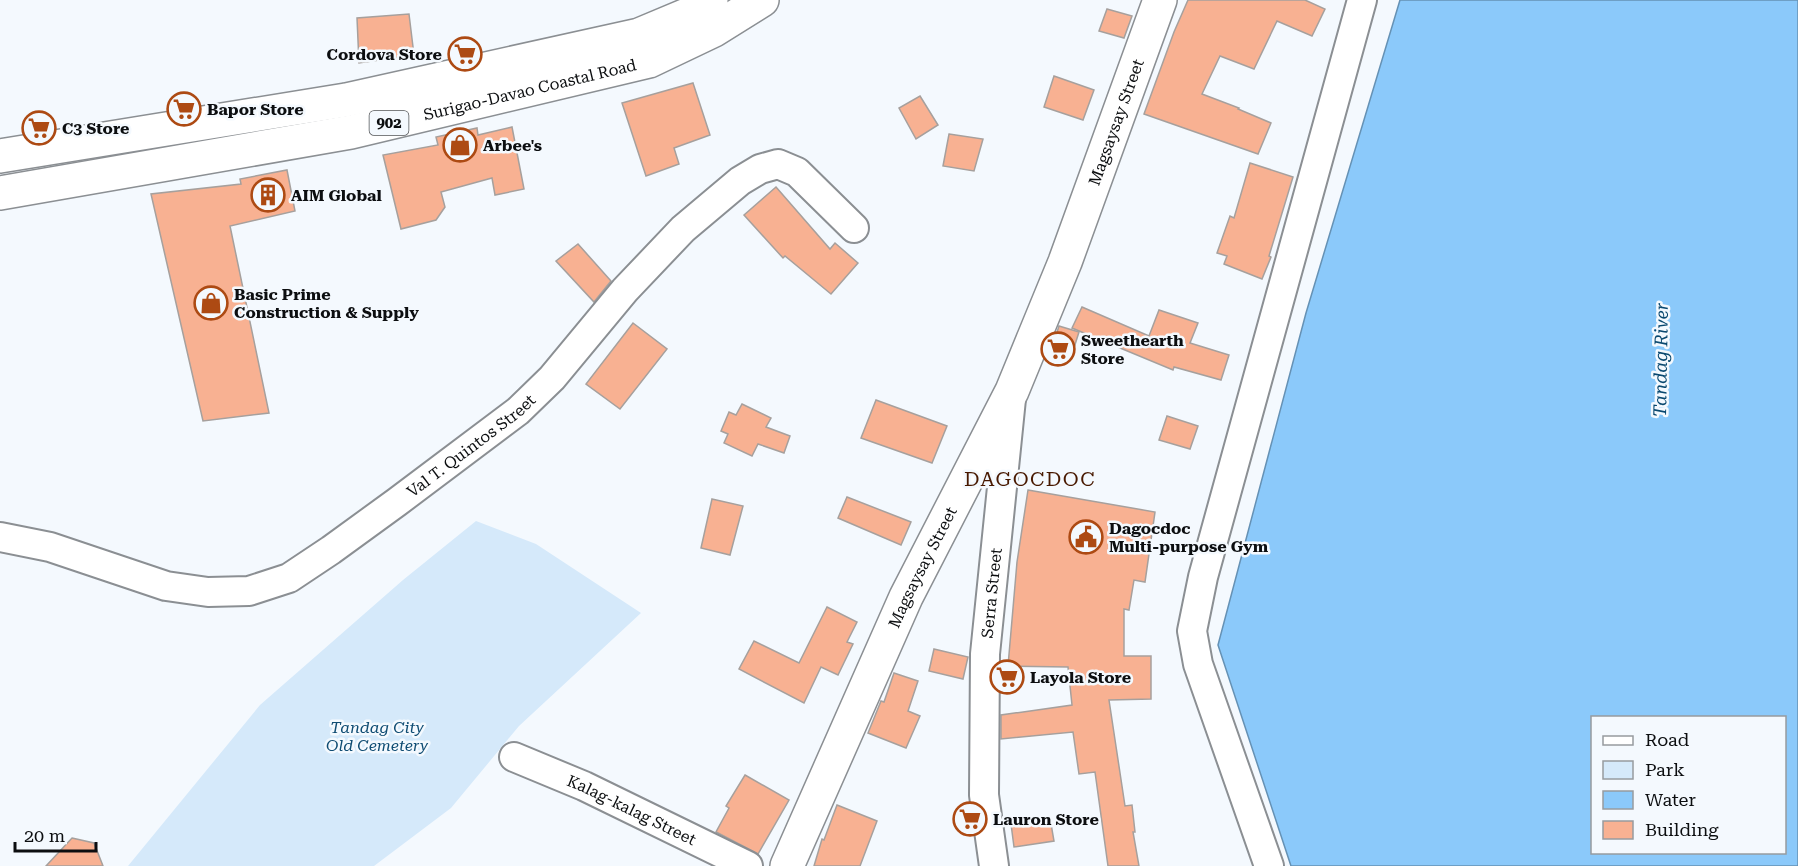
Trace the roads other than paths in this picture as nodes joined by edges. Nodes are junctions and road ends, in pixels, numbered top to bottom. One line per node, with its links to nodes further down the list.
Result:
1 (711, 0): 5 (main road, Surigao-Davao Coastal Road / 902)
2 (762, 0): 6 (main road, Surigao-Davao Coastal Road / 902)
3 (1160, 0): 10 (main road, Magsaysay Street)
4 (1362, 0): 16 (street)
5 (346, 100): 6 (main road); 7 (main road, Surigao-Davao Coastal Road / 902)
6 (351, 132): 8 (main road, Surigao-Davao Coastal Road / 902)
7 (0, 156)
8 (0, 193)
9 (854, 228): 11 (street, Val T. Quintos Street)
10 (1011, 391): 14 (main road, Magsaysay Street); 15 (street, Serra Street)
11 (0, 537)
12 (514, 757): 13 (street, Kalag-kalag Street)
13 (748, 866)
14 (787, 866)
15 (994, 866)
16 (1269, 866)

